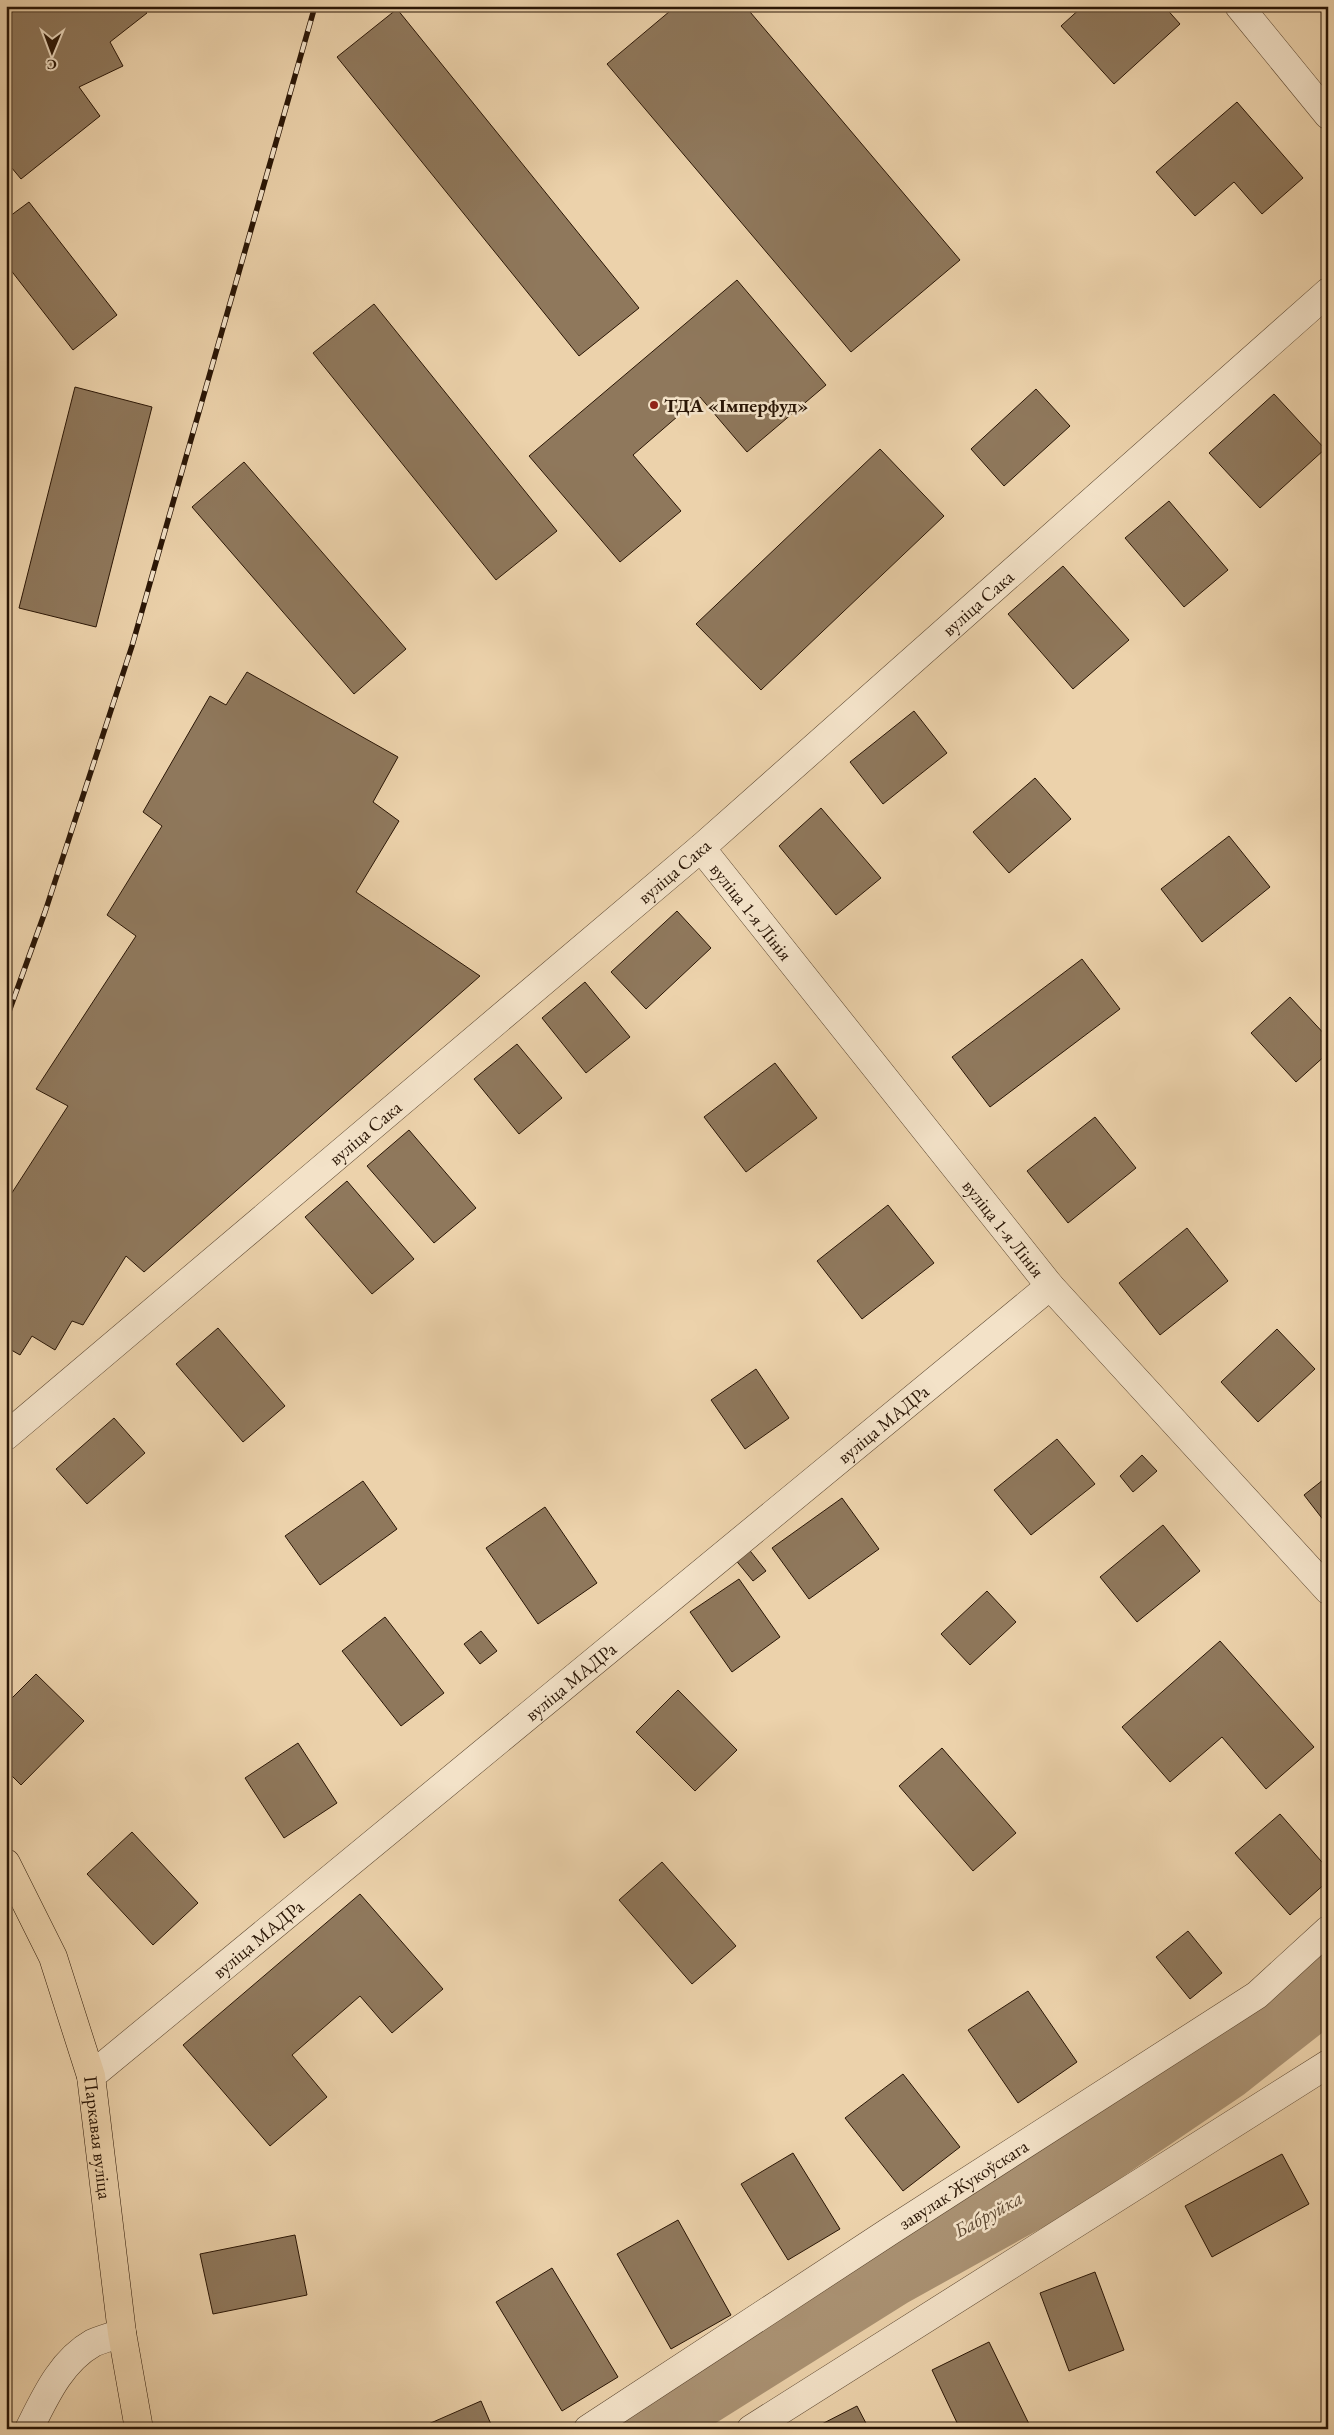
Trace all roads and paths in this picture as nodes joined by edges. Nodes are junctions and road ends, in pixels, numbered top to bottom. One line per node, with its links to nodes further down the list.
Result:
1 (1239, 6): 2 (street)
2 (1328, 115)
3 (1328, 292): 4 (street, вуліца Сака)
4 (701, 848): 5 (street, вуліца 1-я Лінія); 6 (street, вуліца Сака)
5 (1050, 1286): 7 (street, вуліца 1-я Лінія); 11 (street, вуліца МАДРа)
6 (6, 1436)
7 (1328, 1590)
8 (6, 1862): 11 (main road, Паркавая вуліца)
9 (1328, 1930): 15 (street, завулак Жукоўскага)
10 (1328, 2064): 16 (street)
11 (91, 2076): 12 (main road, Паркавая вуліца)
12 (122, 2333): 13 (street); 14 (main road, Паркавая вуліца)
13 (29, 2429)
14 (139, 2429)
15 (588, 2429)
16 (751, 2429)

